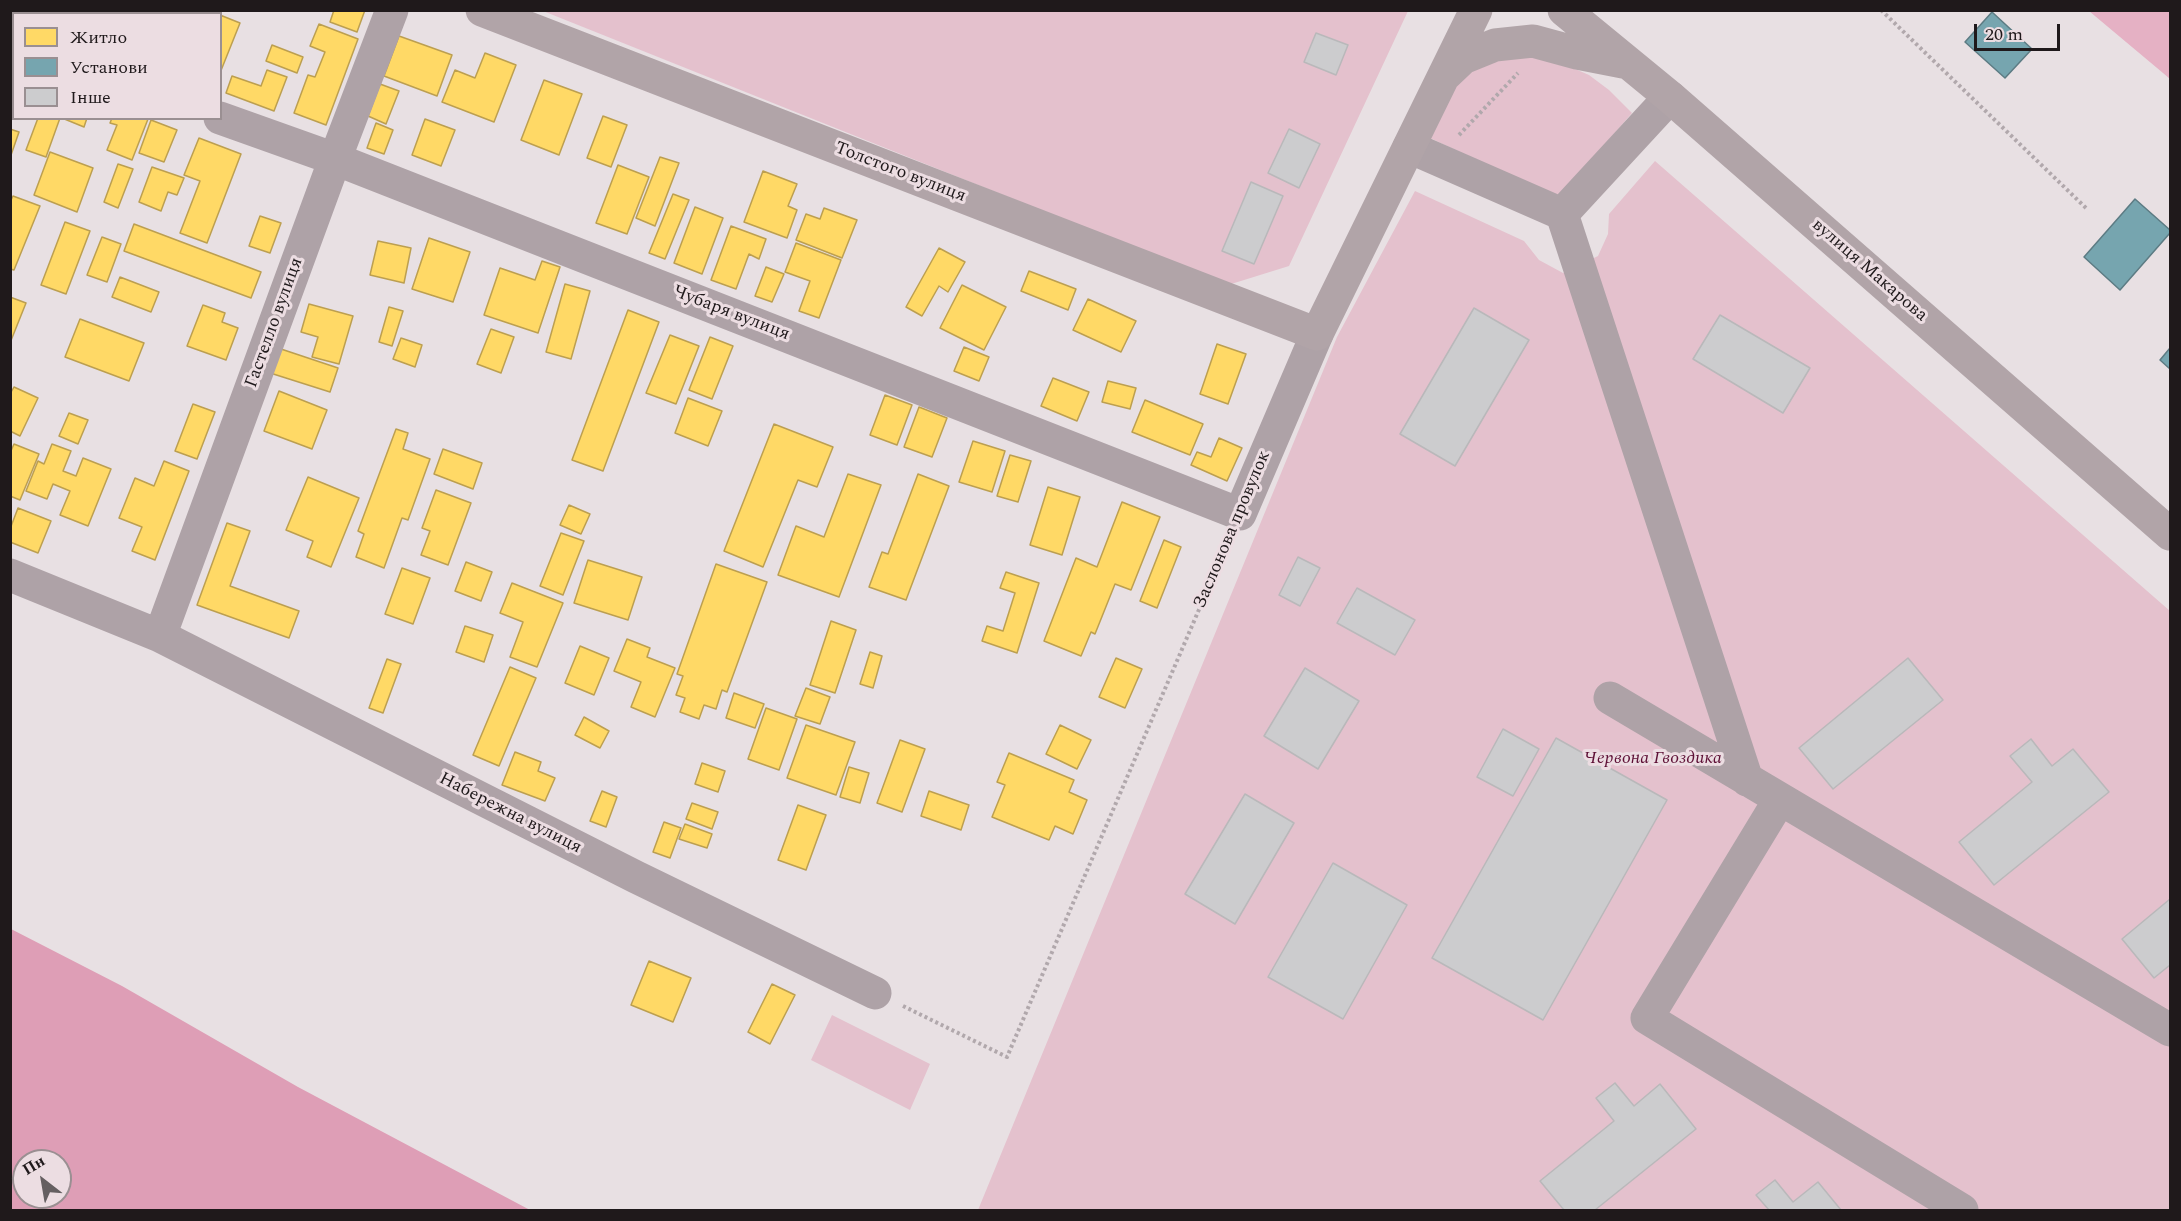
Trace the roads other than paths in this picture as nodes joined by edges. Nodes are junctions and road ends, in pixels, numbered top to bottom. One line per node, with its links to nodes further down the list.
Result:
1 (392, 10): 10 (street, Гастелло вулиця)
2 (482, 10): 12 (main road, Толстого вулиця)
3 (1476, 10): 6 (main road, Заслонова провулок)
4 (1564, 10): 5 (main road, вулиця Макарова)
5 (1627, 63): 6 (main road); 7 (main road, вулиця Макарова)
6 (1443, 77): 9 (main road, Заслонова провулок)
7 (1670, 97): 11 (street); 14 (main road, вулиця Макарова)
8 (222, 119): 10 (street, Чубаря вулиця)
9 (1423, 153): 11 (street); 12 (main road, Заслонова провулок)
10 (335, 159): 13 (street, Чубаря вулиця); 16 (street, Гастелло вулиця)
11 (1562, 214): 18 (street)
12 (1317, 334): 13 (street, Заслонова провулок)
13 (1240, 514)
14 (2170, 534)
15 (10, 575): 16 (street, Набережна вулиця)
16 (160, 636): 20 (street, Набережна вулиця)
17 (1610, 698): 18 (street)
18 (1747, 780): 19 (street)
19 (1780, 800): 21 (street); 22 (street)
20 (875, 993)
21 (2170, 1030)
22 (1962, 1210)

